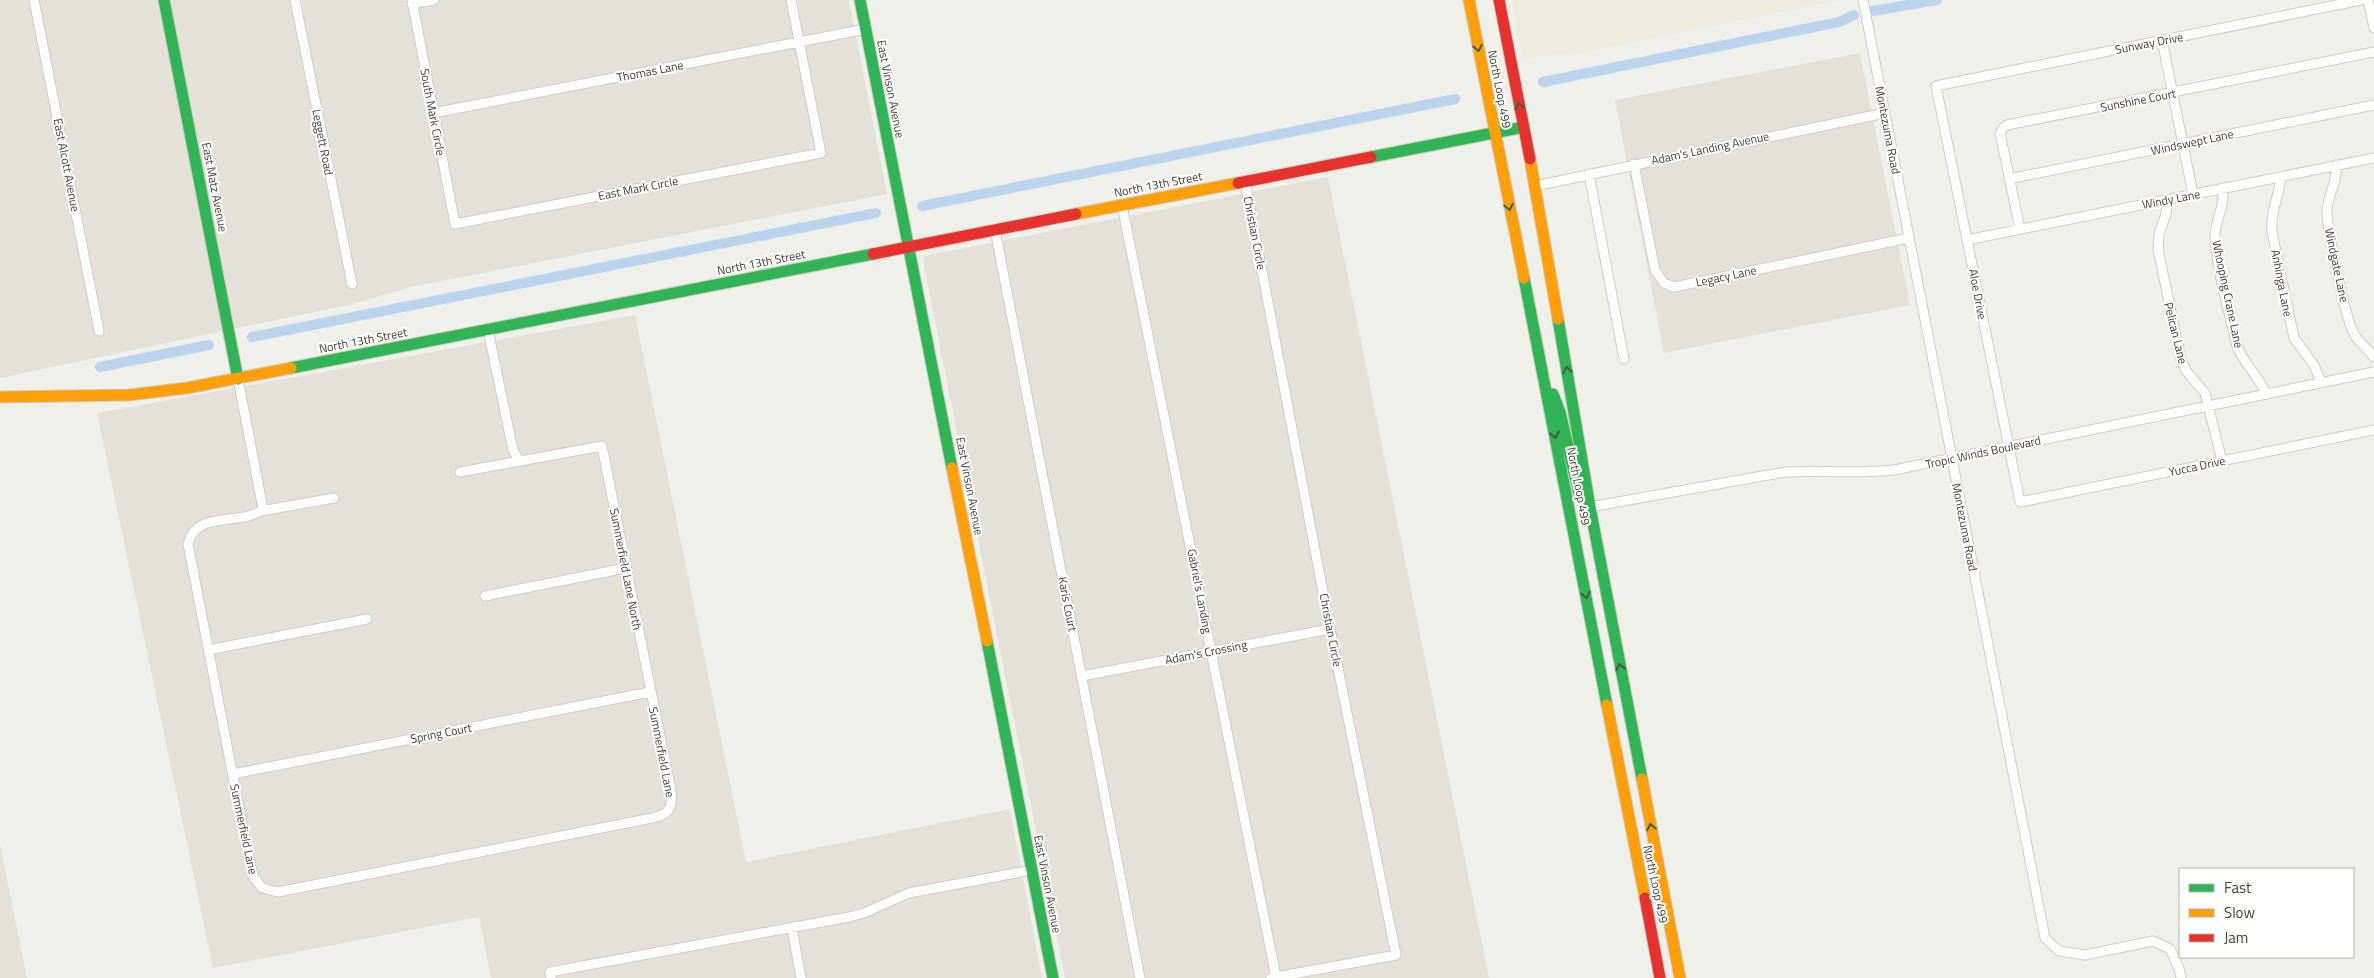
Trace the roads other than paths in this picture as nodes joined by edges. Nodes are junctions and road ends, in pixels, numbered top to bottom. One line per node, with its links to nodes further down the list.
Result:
1 (34, 0): 46 (street, East Alcott Avenue)
2 (164, 0): 51 (street, East Matz Avenue)
3 (295, 0): 44 (street, Leggett Road)
4 (434, 0): 12 (street)
5 (791, 0): 16 (street)
6 (860, 0): 14 (street, East Vinson Avenue)
7 (1469, 0): 24 (street, North Loop 499, one-way to 24)
8 (1499, 0): 23 (street, North Loop 499, one-way to 8)
9 (1863, 0): 22 (street, Montezuma Road)
10 (2361, 0): 15 (street, Sunway Drive)
11 (2368, 0): 13 (street)
12 (412, 2): 21 (street, South Mark Circle)
13 (2374, 28)
14 (866, 29): 16 (street, Thomas Lane); 43 (street, East Vinson Avenue)
15 (2162, 40): 18 (street, Sunway Drive); 19 (street)
16 (800, 42): 21 (street, Thomas Lane); 38 (street, East Mark Circle)
17 (2374, 52): 19 (street, Sunshine Court)
18 (1936, 86): 42 (street, Aloe Drive)
19 (2172, 93): 25 (street); 31 (street, Sunshine Court)
20 (2374, 104): 25 (street, Windswept Lane)
21 (434, 113): 38 (street, South Mark Circle)
22 (1885, 113): 27 (street, Adam's Landing Avenue); 41 (street, Montezuma Road)
23 (1524, 127): 24 (street, North 13th Street); 33 (street, North Loop 499)
24 (1494, 133): 32 (street, North 13th Street); 49 (street, North Loop 499, one-way to 49)
25 (2183, 143): 31 (street, Windswept Lane); 35 (street)
26 (2374, 158): 28 (street, Windy Lane)
27 (1634, 164): 29 (street, Adam's Landing Avenue); 41 (street, Legacy Lane)
28 (2336, 166): 30 (street, Windy Lane); 47 (street, Windgate Lane)
29 (1589, 174): 33 (street, Adam's Landing Avenue); 48 (street)
30 (2281, 176): 34 (street, Windy Lane); 52 (street, Anhinga Lane)
31 (2009, 179): 39 (street, Sunshine Court)
32 (1245, 181): 37 (street, North 13th Street); 69 (street, Christian Circle)
33 (1535, 186): 64 (street, North Loop 499, one-way to 33)
34 (2222, 188): 35 (street, Windy Lane); 53 (street, Whooping Crane Lane)
35 (2193, 194): 36 (street, Windy Lane)
36 (2168, 199): 39 (street, Windy Lane); 55 (street, Pelican Lane)
37 (1122, 204): 40 (street, North 13th Street); 71 (street, Gabriel's Landing)
38 (455, 224)
39 (2020, 229): 42 (street, Windy Lane)
40 (995, 230): 43 (street, North 13th Street); 72 (street, Karis Court)
41 (1910, 238): 58 (street, Montezuma Road)
42 (1967, 240): 57 (street, Aloe Drive)
43 (908, 247): 45 (street, North 13th Street); 75 (street, East Vinson Avenue)
44 (352, 284)
45 (488, 330): 51 (street, North 13th Street); 59 (street)
46 (100, 331)
47 (2374, 357)
48 (1624, 359)
49 (1540, 363): 64 (street); 82 (street, North Loop 499, one-way to 82)
50 (2374, 372): 52 (street, Tropic Winds Boulevard)
51 (238, 379): 54 (street, North 13th Street); 65 (street)
52 (2321, 383): 53 (street, Tropic Winds Boulevard)
53 (2266, 394): 55 (street, Tropic Winds Boulevard)
54 (0, 398)
55 (2208, 405): 57 (street, Tropic Winds Boulevard); 60 (street, Pelican Lane)
56 (2374, 430): 60 (street, Yucca Drive)
57 (2009, 447): 58 (street, Tropic Winds Boulevard); 63 (street, Aloe Drive)
58 (1952, 459): 64 (street, Tropic Winds Boulevard); 84 (street, Montezuma Road)
59 (519, 460): 61 (street); 66 (street, Summerfield Lane North)
60 (2222, 461): 63 (street, Yucca Drive)
61 (460, 472)
62 (334, 498): 65 (street)
63 (2020, 502)
64 (1590, 507): 83 (street, North Loop 499, one-way to 64)
65 (261, 512): 70 (street, Summerfield Lane)
66 (626, 568): 67 (street); 73 (street, Summerfield Lane North)
67 (485, 596)
68 (367, 618): 70 (street)
69 (1330, 629): 71 (street, Adam's Crossing); 81 (street, Christian Circle)
70 (208, 650): 74 (street, Summerfield Lane)
71 (1212, 651): 72 (street, Adam's Crossing); 81 (street, Gabriel's Landing)
72 (1082, 676): 80 (street, Karis Court)
73 (650, 692): 74 (street, Spring Court); 74 (street, Summerfield Lane)
74 (233, 774)
75 (1032, 870): 76 (street); 79 (street, East Vinson Avenue)
76 (792, 928): 77 (street); 78 (street)
77 (551, 978)
78 (801, 978)
79 (1053, 978)
80 (1140, 978)
81 (1274, 978)
82 (1660, 978)
83 (1680, 978)
84 (2181, 978)

